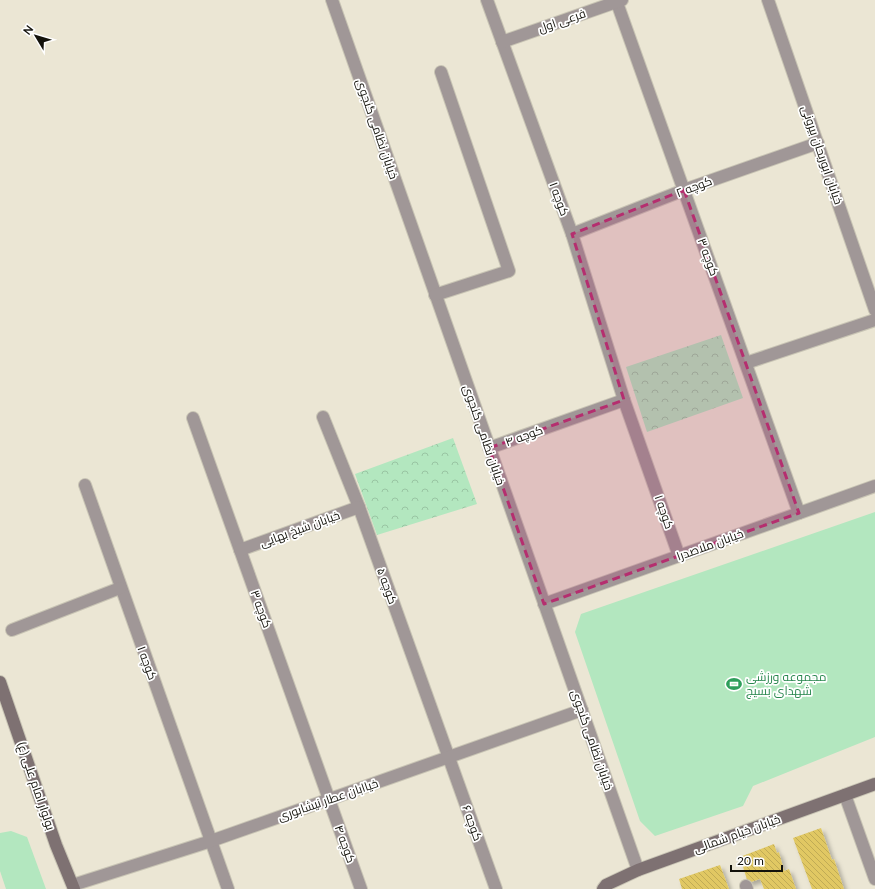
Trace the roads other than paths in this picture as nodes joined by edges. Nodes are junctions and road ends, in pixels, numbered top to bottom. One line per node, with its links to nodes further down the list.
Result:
1 (332, 0): 10 (street, خیابان نظامی گنجوی)
2 (487, 0): 5 (street, کوچه ۱)
3 (768, 0): 7 (street, خیابان ابوریحان بیرونی)
4 (619, 1): 5 (street, فرعی اول); 8 (street, کوچه ۳)
5 (502, 42): 9 (street, کوچه ۱)
6 (441, 72): 10 (street)
7 (818, 142): 8 (street, کوچه ۲); 11 (street, خیابان ابوریحان بیرونی)
8 (684, 190): 9 (street, کوچه ۲); 13 (street, کوچه ۳)
9 (572, 234): 14 (street, کوچه ۱)
10 (435, 294): 17 (street, خیابان نظامی گنجوی)
11 (875, 310)
12 (875, 320): 13 (street)
13 (746, 363): 21 (street, کوچه ۳)
14 (624, 400): 17 (street, کوچه ۴); 23 (street, کوچه ۱)
15 (323, 416): 20 (street, کوچه ۵)
16 (193, 418): 22 (street, کوچه ۳)
17 (489, 448): 25 (street, خیابان نظامی گنجوی)
18 (85, 485): 24 (street, کوچه ۱)
19 (875, 486): 21 (street, خیابان ملاصدرا)
20 (359, 507): 22 (street, خیابان شیخ بهایی); 29 (street, کوچه ۵)
21 (800, 513): 23 (street, خیابان ملاصدرا)
22 (240, 550): 32 (street, کوچه ۳)
23 (679, 556): 25 (street, خیابان ملاصدرا)
24 (120, 588): 26 (street); 33 (street, کوچه ۱)
25 (544, 604): 28 (street, خیابان نظامی گنجوی)
26 (12, 630)
27 (0, 682): 36 (street, بولوار امام علی (ع))
28 (582, 710): 29 (street, خیاابان عطار نیشابوری); 34 (street, خیابان نظامی گنجوی)
29 (449, 757): 32 (street, خیاابان عطار نیشابوری); 39 (street, کوچه ۶)
30 (875, 784): 31 (street, خیابان خیام شمالی)
31 (845, 795): 34 (street, خیابان خیام شمالی); 35 (street)
32 (329, 799): 33 (street, خیاابان عطار نیشابوری); 38 (street, کوچه ۴)
33 (211, 841): 36 (street, خیاابان عطار نیشابوری); 37 (street)
34 (638, 870): 40 (street, خیابان خیام شمالی)
35 (875, 879)
36 (73, 887)
37 (228, 889)
38 (360, 889)
39 (496, 889)
40 (603, 889)

